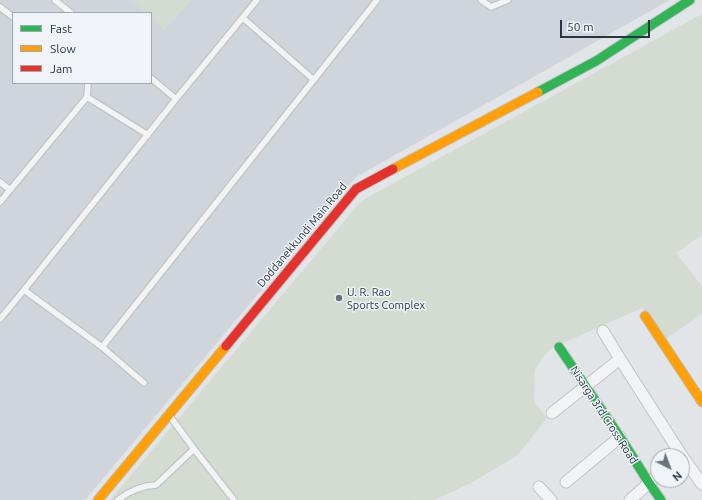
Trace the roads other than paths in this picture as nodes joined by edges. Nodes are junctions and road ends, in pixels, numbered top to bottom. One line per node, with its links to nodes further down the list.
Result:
1 (55, 0): 8 (lane)
2 (257, 0): 10 (lane)
3 (378, 0): 12 (lane)
4 (481, 0): 5 (lane)
5 (508, 0)
6 (690, 0): 31 (street, Doddanekkundi Main Road)
7 (0, 7): 9 (lane)
8 (70, 12)
9 (12, 16)
10 (243, 18): 12 (lane); 15 (lane)
11 (152, 79): 15 (lane)
12 (314, 80): 24 (lane)
13 (88, 84): 14 (lane)
14 (87, 97): 16 (lane); 18 (lane)
15 (176, 99): 16 (lane)
16 (148, 135): 20 (lane)
17 (0, 182): 18 (lane)
18 (10, 190): 19 (lane)
19 (0, 202)
20 (24, 290): 22 (lane); 24 (lane)
21 (645, 316): 29 (street)
22 (0, 319)
23 (603, 331): 26 (street)
24 (102, 347): 27 (lane)
25 (559, 347): 28 (street, Nisarga 3rd Cross Road)
26 (620, 359): 28 (street); 33 (street)
27 (144, 383)
28 (585, 386): 30 (street); 32 (street, Nisarga 3rd Cross Road)
29 (702, 402)
30 (552, 413)
31 (169, 415): 34 (lane); 40 (street, Doddanekkundi Main Road)
32 (620, 437): 36 (street); 37 (street, Nisarga 3rd Cross Road)
33 (676, 448)
34 (194, 449): 41 (lane); 42 (lane)
35 (690, 468): 38 (street)
36 (566, 482)
37 (649, 483): 44 (street); 45 (street, Nisarga 3rd Cross Road)
38 (702, 484)
39 (539, 487): 43 (street)
40 (98, 500)
41 (118, 500)
42 (234, 500)
43 (551, 500)
44 (630, 500)
45 (661, 500)

